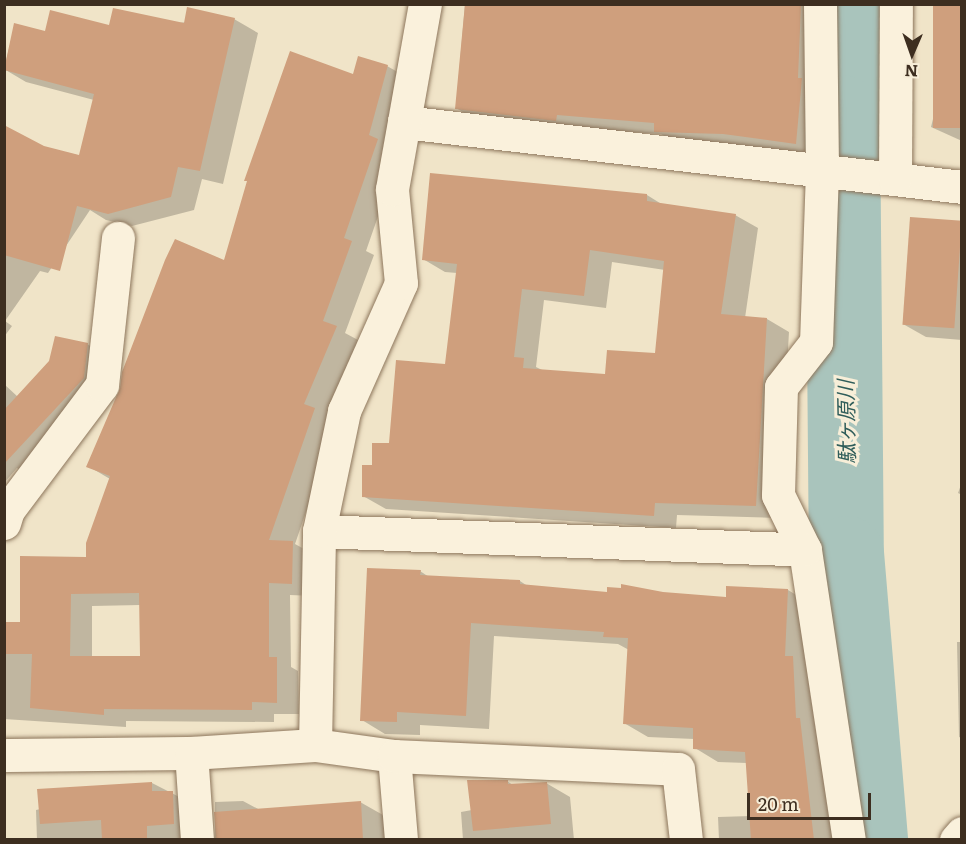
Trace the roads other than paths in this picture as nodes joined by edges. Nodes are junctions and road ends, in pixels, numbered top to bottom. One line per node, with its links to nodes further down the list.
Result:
1 (425, 4): 4 (street)
2 (820, 4): 5 (street)
3 (896, 4): 6 (street)
4 (404, 122): 5 (street); 10 (street)
5 (830, 172): 6 (street); 11 (street)
6 (885, 178): 7 (street)
7 (962, 187)
8 (118, 238): 9 (street)
9 (4, 523)
10 (319, 531): 11 (street); 12 (street)
11 (805, 550): 20 (street)
12 (315, 745): 13 (street); 15 (street)
13 (191, 753): 14 (street); 17 (street)
14 (4, 755)
15 (394, 756): 18 (street); 19 (street)
16 (962, 833): 21 (street)
17 (197, 840)
18 (401, 840)
19 (687, 840)
20 (849, 840)
21 (956, 840)

